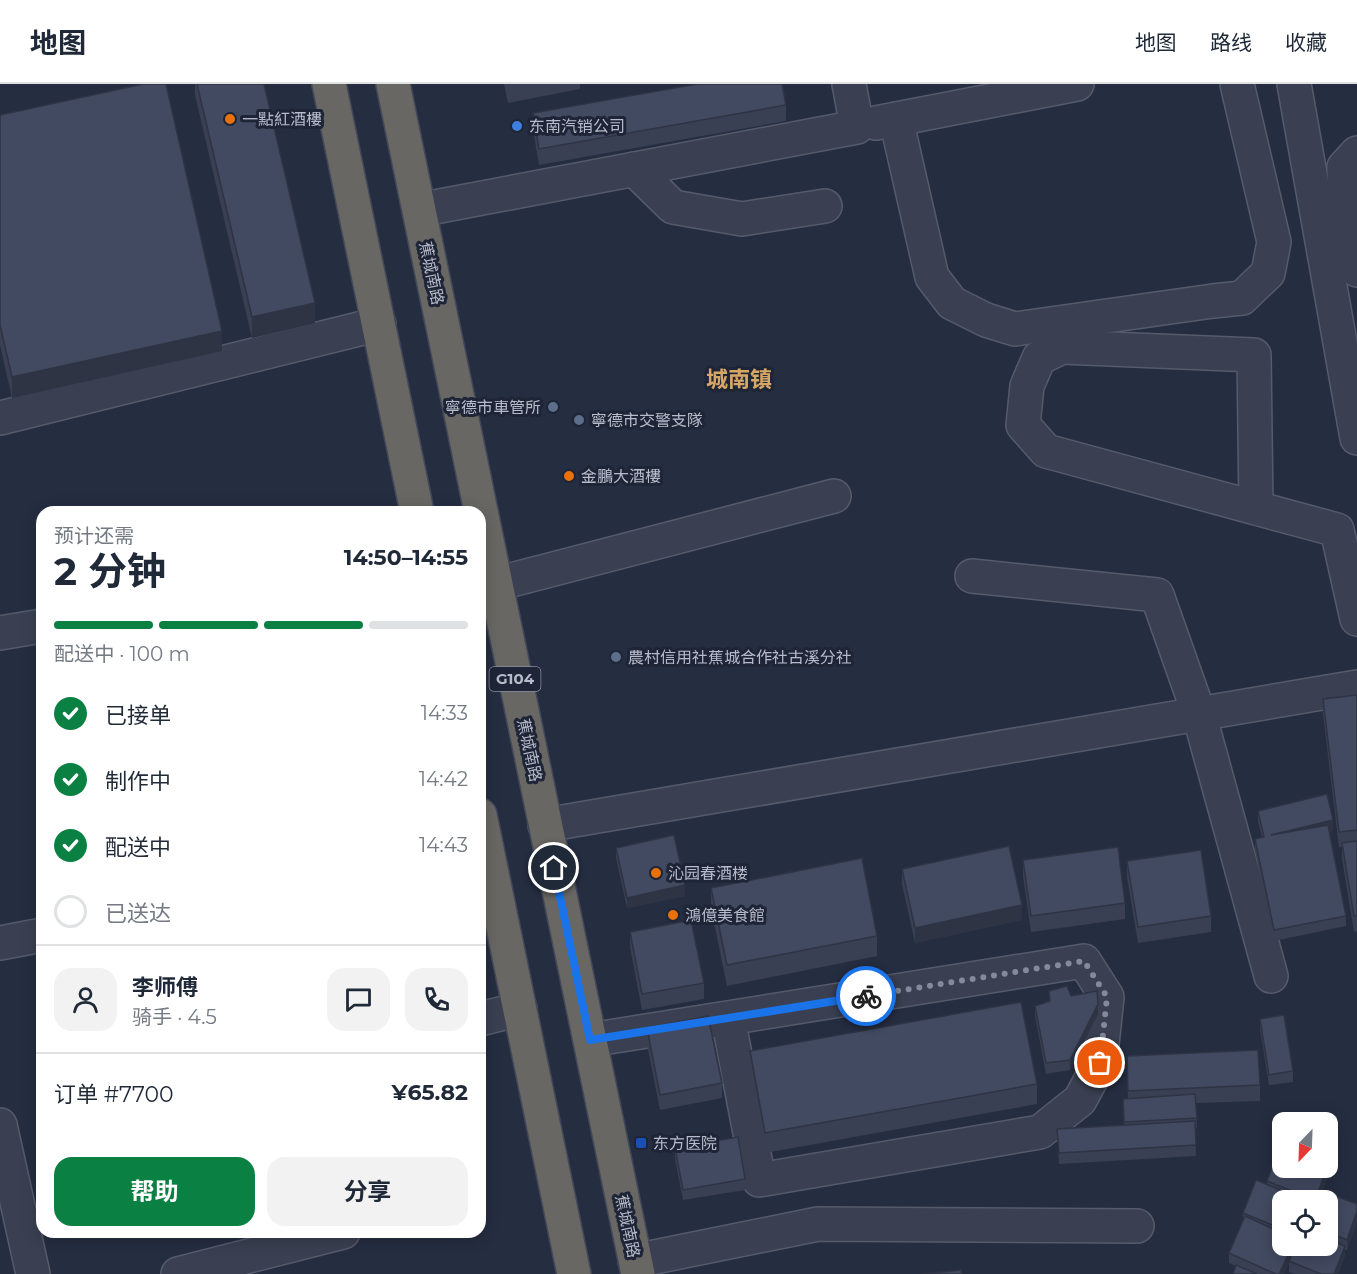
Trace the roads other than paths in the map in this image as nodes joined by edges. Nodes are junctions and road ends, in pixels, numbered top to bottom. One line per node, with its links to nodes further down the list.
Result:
1 (330, 84): 15 (highway)
2 (393, 84): 13 (highway, 蕉城南路 / G104)
3 (849, 84): 9 (street)
4 (1077, 84): 7 (street)
5 (1237, 84): 8 (street)
6 (1294, 84): 17 (street)
7 (1010, 90): 8 (street)
8 (896, 119): 9 (street)
9 (856, 126): 11 (street)
10 (1357, 153): 14 (street)
11 (634, 169): 12 (street); 13 (street)
12 (825, 206)
13 (419, 210): 20 (highway, 蕉城南路 / G104)
14 (1357, 270)
15 (379, 324): 16 (street); 19 (highway)
16 (0, 418)
17 (1357, 438)
18 (834, 496): 24 (street)
19 (416, 506)
20 (480, 506)
21 (1256, 508): 21 (street); 25 (street)
22 (486, 535): 24 (highway, 蕉城南路 / G104)
23 (972, 576): 29 (street)
24 (496, 584): 30 (highway, 蕉城南路 / G104)
25 (1357, 619)
26 (36, 627): 27 (street)
27 (0, 633)
28 (1357, 687): 29 (street)
29 (1199, 714): 30 (street); 34 (street)
30 (545, 825): 38 (highway, 蕉城南路 / G104)
31 (486, 853): 35 (highway)
32 (36, 936): 33 (street)
33 (0, 943)
34 (1271, 976)
35 (520, 1009): 36 (street); 45 (highway)
36 (486, 1018)
37 (728, 1018): 37 (street); 38 (street)
38 (590, 1040): 42 (highway, 蕉城南路 / G104)
39 (0, 1125): 43 (street)
40 (1137, 1226): 42 (street)
41 (319, 1238): 44 (street)
42 (636, 1268)
43 (33, 1274)
44 (178, 1274)
45 (574, 1274)

